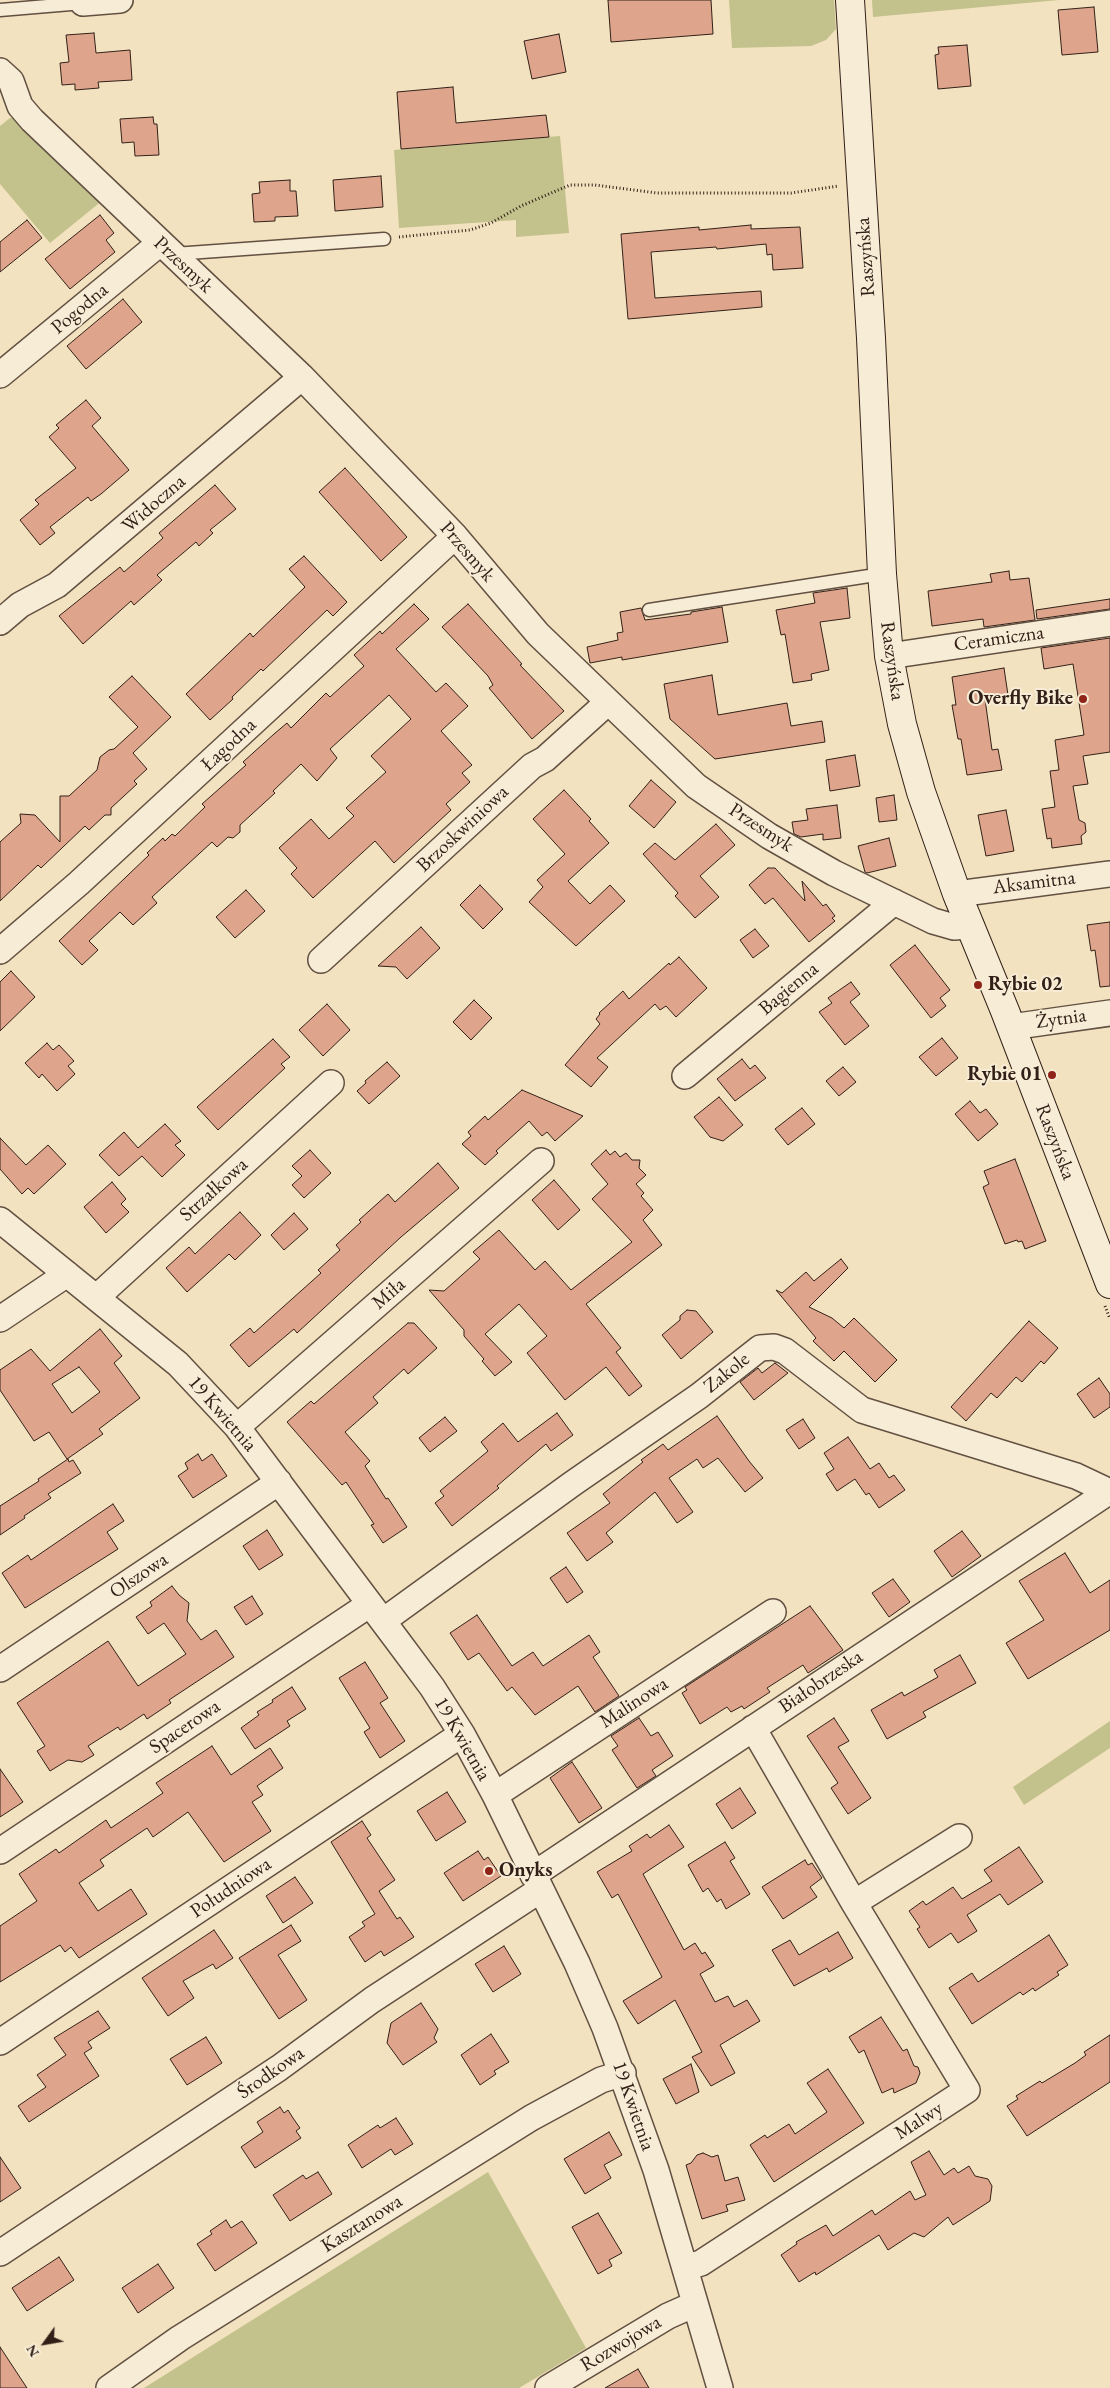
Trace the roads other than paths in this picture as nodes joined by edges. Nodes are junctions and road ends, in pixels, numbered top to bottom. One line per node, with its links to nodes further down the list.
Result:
1 (120, 0): 3 (street)
2 (850, 0): 12 (street, Raszyńska)
3 (84, 2): 4 (lane)
4 (0, 10)
5 (0, 71): 6 (street, Przesmyk)
6 (8, 106): 8 (street, Przesmyk)
7 (384, 239): 8 (lane)
8 (165, 248): 9 (street, Pogodna); 10 (street, Przesmyk)
9 (0, 375)
10 (302, 377): 11 (street, Przesmyk); 14 (street, Widoczna)
11 (455, 536): 17 (street, Przesmyk); 22 (street, Łagodna)
12 (882, 574): 13 (lane); 16 (street, Raszyńska)
13 (649, 610)
14 (0, 622)
15 (1110, 622): 16 (street, Ceramiczna)
16 (889, 656): 19 (street, Raszyńska)
17 (607, 703): 20 (street, Przesmyk); 23 (street, Brzoskwiniowa)
18 (1110, 874): 19 (street, Aksamitna)
19 (957, 894): 21 (street, Raszyńska)
20 (894, 902): 21 (street, Przesmyk); 26 (street, Bagienna)
21 (971, 926): 25 (street, Raszyńska)
22 (0, 951)
23 (321, 960)
24 (1110, 1013): 25 (street, Żytnia)
25 (1011, 1027): 31 (street, Raszyńska)
26 (685, 1076)
27 (331, 1083): 32 (street, Strzałkowa)
28 (541, 1161): 34 (street, Miła)
29 (0, 1220): 30 (street, 19 Kwietnia)
30 (67, 1274): 32 (street, 19 Kwietnia); 33 (street)
31 (1110, 1284)
32 (97, 1297): 34 (street, 19 Kwietnia)
33 (0, 1319)
34 (237, 1427): 35 (street, 19 Kwietnia)
35 (279, 1482): 37 (street, 19 Kwietnia); 39 (street, Olszowa)
36 (1109, 1491): 37 (street, Zakole); 40 (street, Białobrzeska)
37 (377, 1612): 41 (street, 19 Kwietnia); 44 (street, Spacerowa)
38 (773, 1612): 42 (street, Malinowa)
39 (0, 1669)
40 (753, 1728): 45 (street, Białobrzeska); 46 (street, Malwy)
41 (462, 1734): 42 (street, 19 Kwietnia); 47 (street, Południowa)
42 (495, 1795): 45 (street, 19 Kwietnia)
43 (959, 1837): 46 (street)
44 (0, 1851)
45 (537, 1882): 48 (street, 19 Kwietnia); 49 (street, Środkowa)
46 (854, 1903): 50 (street, Malwy)
47 (0, 2042)
48 (623, 2073): 50 (street, 19 Kwietnia); 52 (street, Kasztanowa)
49 (0, 2253)
50 (685, 2268): 51 (street, 19 Kwietnia)
51 (696, 2304): 53 (street, Rozwojowa); 54 (street, 19 Kwietnia)
52 (109, 2388)
53 (548, 2388)
54 (720, 2388)

